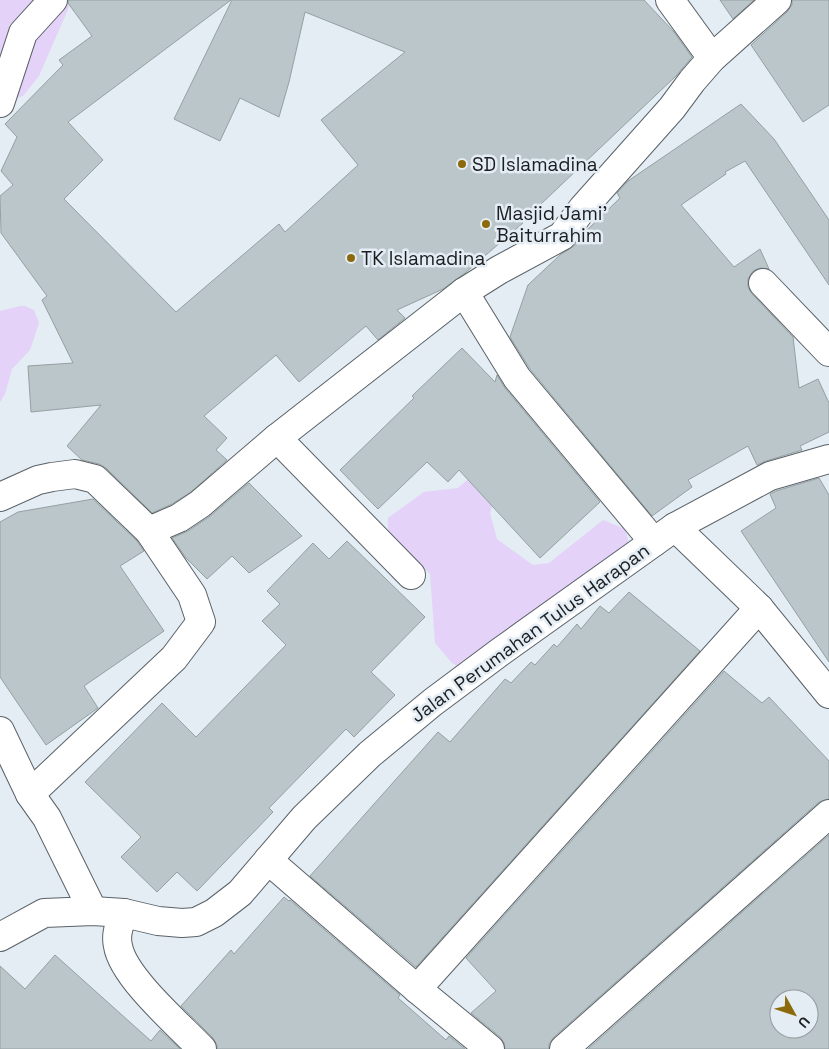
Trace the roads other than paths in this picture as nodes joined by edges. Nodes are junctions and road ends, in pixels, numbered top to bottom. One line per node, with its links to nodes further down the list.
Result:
1 (54, 0): 5 (street)
2 (670, 0): 4 (street)
3 (778, 0): 4 (street)
4 (712, 58): 7 (street)
5 (0, 103)
6 (763, 284): 8 (street)
7 (464, 292): 9 (street); 13 (street)
8 (829, 352)
9 (277, 438): 12 (street); 14 (street)
10 (829, 459): 13 (street, Jalan Perumahan Tulus Harapan)
11 (0, 497): 12 (street)
12 (149, 531): 18 (street)
13 (664, 535): 15 (street); 20 (street, Jalan Perumahan Tulus Harapan)
14 (411, 575)
15 (759, 608): 16 (street); 24 (street)
16 (829, 694)
17 (0, 731): 18 (street)
18 (30, 794): 21 (street)
19 (829, 814): 27 (street)
20 (268, 860): 22 (street, Jalan Perumahan Tulus Harapan); 24 (street)
21 (93, 911): 22 (street, Jalan Perumahan Tulus Harapan); 23 (street, Jalan Perumahan Tulus Harapan)
22 (124, 913): 25 (street)
23 (0, 937)
24 (417, 989): 26 (street)
25 (202, 1049)
26 (490, 1049)
27 (564, 1049)

